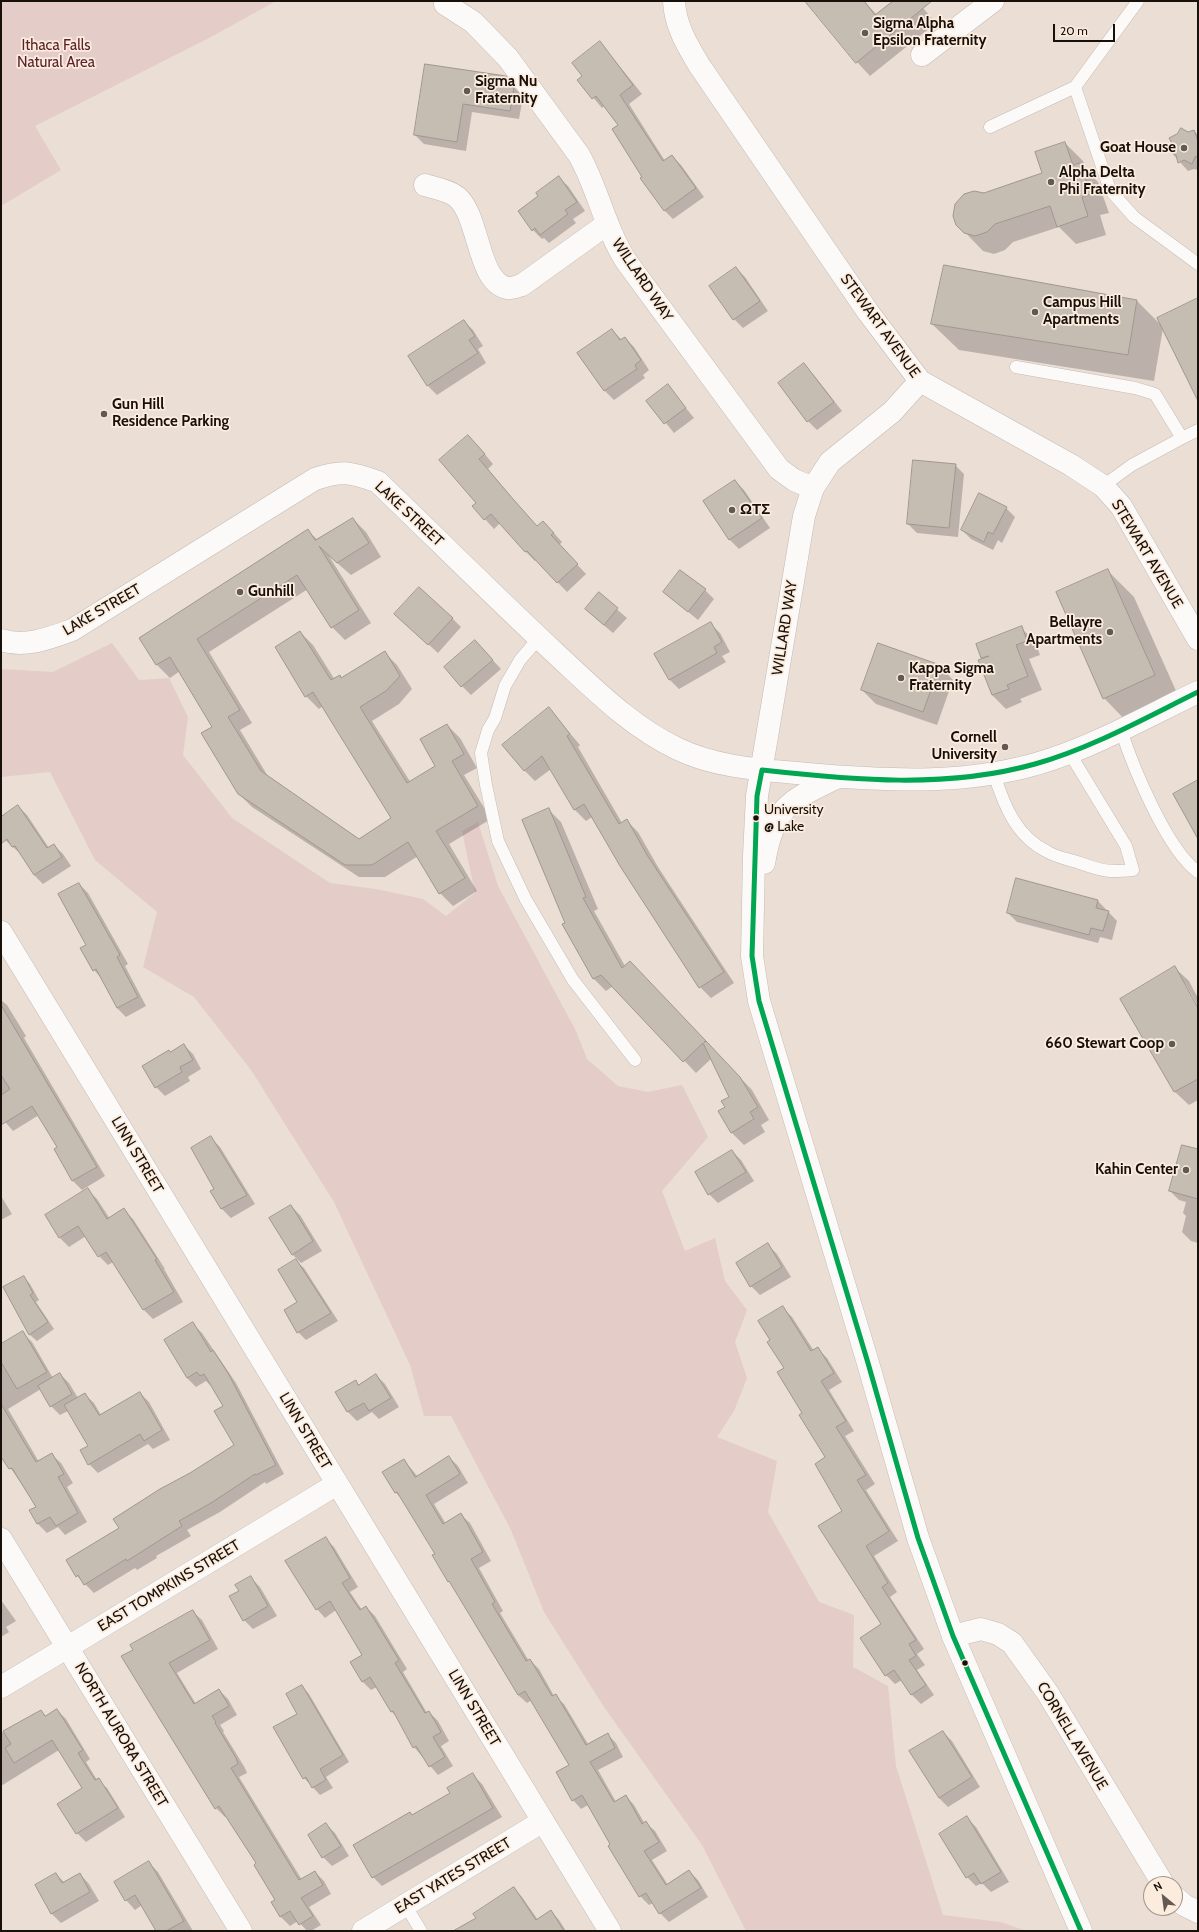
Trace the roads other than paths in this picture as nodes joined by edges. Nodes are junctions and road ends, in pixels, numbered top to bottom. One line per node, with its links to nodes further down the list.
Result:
1 (674, 1): 12 (street, STEWART AVENUE)
2 (993, 1): 5 (street)
3 (1138, 1): 6 (lane)
4 (445, 4): 9 (street, WILLARD WAY)
5 (922, 55)
6 (1075, 87): 7 (lane); 10 (lane)
7 (990, 127)
8 (425, 185): 9 (street)
9 (607, 224): 16 (street, WILLARD WAY)
10 (1198, 264)
11 (1016, 367): 14 (lane)
12 (920, 381): 15 (street, STEWART AVENUE); 16 (street, WILLARD WAY)
13 (1198, 430): 14 (lane)
14 (1182, 438): 15 (lane)
15 (1103, 486): 18 (street, STEWART AVENUE)
16 (813, 488): 23 (street, WILLARD WAY)
17 (539, 638): 19 (street, LAKE STREET); 23 (street, LAKE STREET); 29 (lane)
18 (1198, 639)
19 (1, 640)
20 (1198, 692): 21 (street, LAKE STREET)
21 (1121, 730): 22 (street, LAKE STREET); 26 (lane)
22 (1069, 752): 24 (street, LAKE STREET); 24 (lane)
23 (762, 770): 25 (street, LAKE STREET); 27 (street, WILLARD WAY)
24 (994, 774): 25 (street, LAKE STREET)
25 (838, 777): 27 (street)
26 (1198, 872)
27 (754, 913): 32 (street)
28 (4, 942): 30 (street, LINN STREET)
29 (635, 1060)
30 (337, 1484): 33 (street, EAST TOMPKINS STREET); 35 (street, LINN STREET)
31 (1, 1539): 33 (street, NORTH AURORA STREET)
32 (954, 1636): 36 (street, CORNELL AVENUE); 44 (street)
33 (68, 1647): 34 (street, EAST TOMPKINS STREET); 40 (street, NORTH AURORA STREET)
34 (1, 1687)
35 (543, 1821): 38 (street, EAST YATES STREET); 43 (street, LINN STREET)
36 (1158, 1876)
37 (1183, 1904): 39 (street)
38 (406, 1906): 41 (street, EAST YATES STREET); 42 (lane)
39 (1198, 1912)
40 (241, 1931)
41 (363, 1931)
42 (422, 1931)
43 (610, 1931)
44 (1081, 1931)

